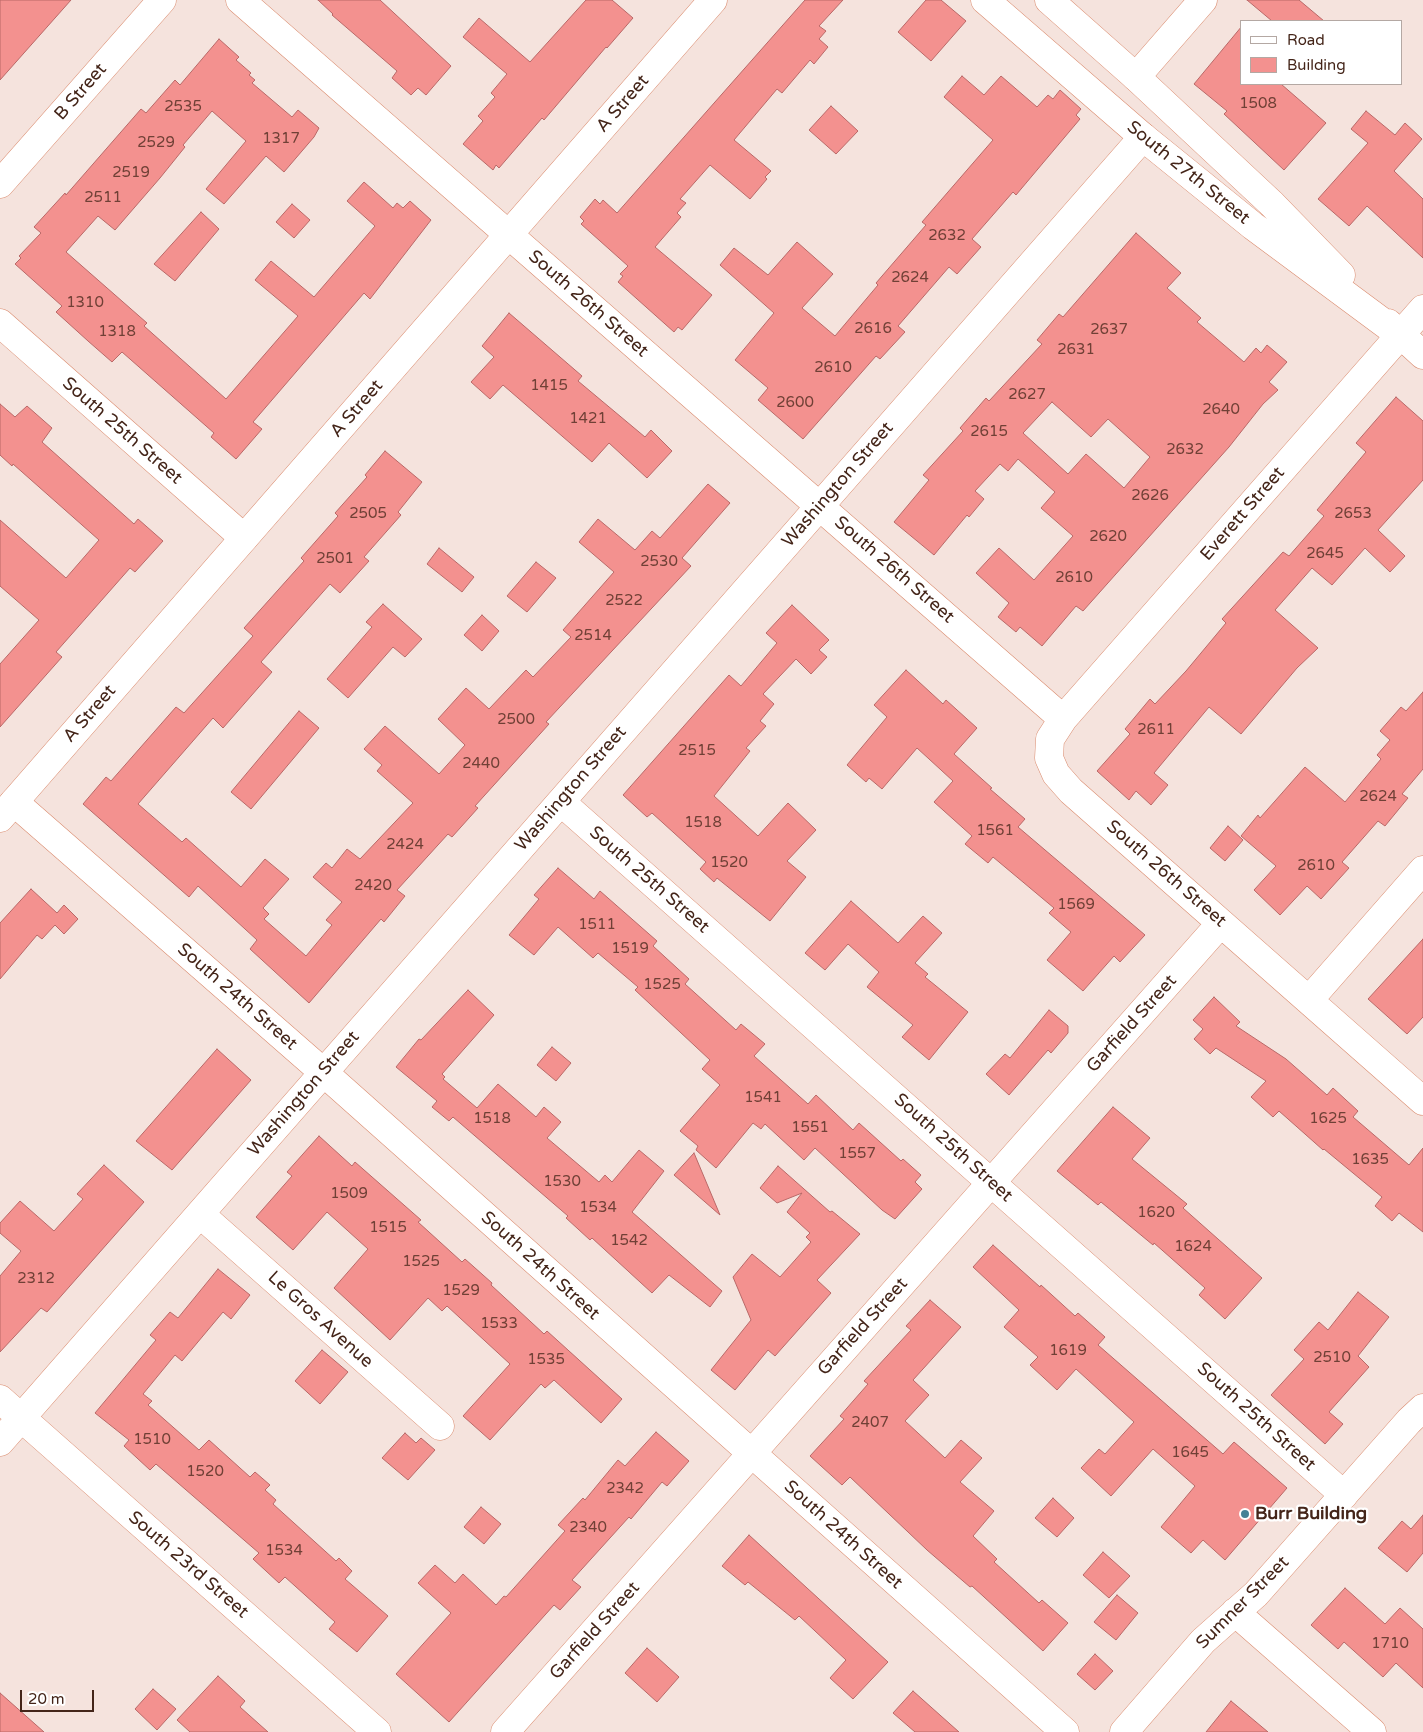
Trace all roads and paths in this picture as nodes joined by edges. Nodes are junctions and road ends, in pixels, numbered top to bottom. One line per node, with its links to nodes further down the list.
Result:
1 (162, 0): 9 (street, B Street)
2 (240, 0): 10 (street, South 26th Street)
3 (713, 0): 10 (street, A Street)
4 (985, 0): 8 (street, South 27th Street)
5 (1049, 0): 7 (street, South 27th Street)
6 (1203, 0): 7 (street)
7 (1136, 77): 13 (street, South 27th Street)
8 (1143, 137): 13 (street, South 27th Street); 15 (street, Washington Street)
9 (0, 184)
10 (509, 235): 15 (street, South 26th Street); 16 (street, A Street)
11 (1423, 309): 13 (street, Everett Street)
12 (0, 323): 16 (street, South 25th Street)
13 (1400, 336): 14 (street, South 27th Street); 17 (street, Everett Street)
14 (1423, 356)
15 (820, 506): 17 (street, South 26th Street); 18 (street, Washington Street)
16 (244, 538): 19 (street, A Street)
17 (1063, 720): 21 (street, South 26th Street)
18 (561, 802): 23 (street, Washington Street); 25 (street, South 25th Street)
19 (7, 810): 23 (street, South 24th Street)
20 (1423, 870): 22 (street)
21 (1222, 923): 22 (street, South 26th Street); 25 (street, Garfield Street)
22 (1309, 1000): 24 (street, South 26th Street)
23 (323, 1072): 26 (street, Washington Street); 32 (street, South 24th Street)
24 (1423, 1101)
25 (992, 1182): 32 (street, Garfield Street); 33 (street, South 25th Street)
26 (200, 1214): 29 (street, Washington Street); 30 (street, Le Gros Avenue)
27 (0, 1399): 29 (street, South 23rd Street)
28 (1423, 1408): 33 (street, Sumner Street)
29 (21, 1418): 31 (street, Washington Street); 35 (street, South 23rd Street)
30 (440, 1426)
31 (0, 1442)
32 (751, 1454): 36 (street, Garfield Street); 37 (street, South 24th Street)
33 (1344, 1495): 34 (street, Sumner Street)
34 (1235, 1612): 38 (street, Sumner Street); 39 (street)
35 (377, 1732)
36 (505, 1732)
37 (1065, 1732)
38 (1124, 1732)
39 (1372, 1732)

